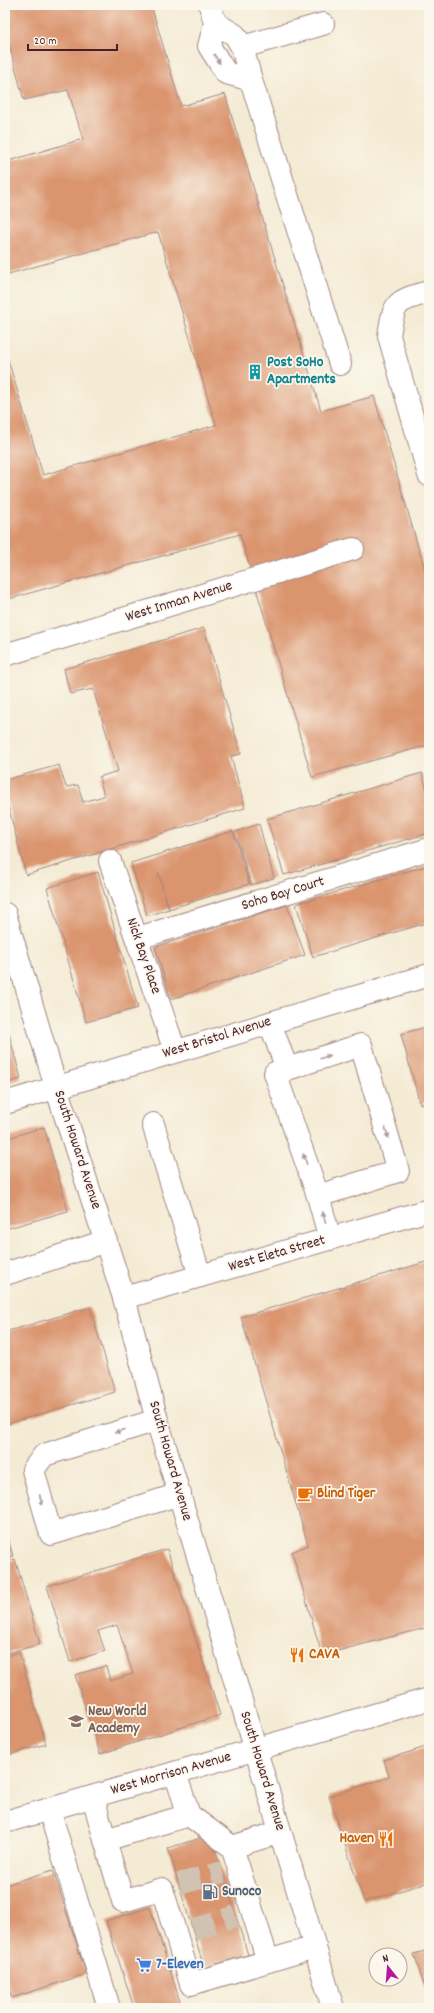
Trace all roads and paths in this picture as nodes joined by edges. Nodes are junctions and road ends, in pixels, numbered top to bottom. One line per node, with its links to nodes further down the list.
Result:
1 (213, 14): 3 (street); 4 (street, one-way to 4)
2 (323, 24): 3 (street)
3 (242, 47): 4 (street)
4 (251, 80): 6 (street)
5 (429, 292): 7 (street)
6 (340, 364)
7 (429, 475)
8 (353, 549): 9 (street, West Inman Avenue)
9 (5, 655)
10 (429, 849): 13 (street, Soho Bay Court)
11 (110, 861): 13 (street, Nick Bay Place)
12 (5, 914): 18 (street, South Howard Avenue)
13 (138, 938): 16 (street, Nick Bay Place)
14 (429, 974): 15 (street, West Bristol Avenue)
15 (270, 1022): 16 (street, West Bristol Avenue); 17 (street)
16 (175, 1051): 18 (street, West Bristol Avenue)
17 (288, 1069): 21 (street, one-way to 17); 21 (street, one-way to 21)
18 (56, 1087): 19 (street, West Bristol Avenue); 24 (street, South Howard Avenue)
19 (5, 1103)
20 (153, 1124): 26 (street)
21 (318, 1196): 23 (street, one-way to 21)
22 (429, 1210): 23 (street, West Eleta Street)
23 (330, 1239): 26 (street, West Eleta Street)
24 (106, 1241): 25 (street); 27 (street, South Howard Avenue)
25 (5, 1274)
26 (200, 1276): 27 (street, West Eleta Street)
27 (124, 1298): 28 (street, South Howard Avenue)
28 (157, 1420): 29 (street, South Howard Avenue); 29 (street, one-way to 29)
29 (180, 1494): 31 (street, South Howard Avenue)
30 (429, 1699): 31 (street, West Morrison Avenue)
31 (255, 1750): 32 (street, West Morrison Avenue); 37 (street, South Howard Avenue)
32 (175, 1773): 33 (street, West Morrison Avenue); 35 (street)
33 (93, 1797): 34 (street, West Morrison Avenue); 38 (street)
34 (49, 1809): 36 (street, West Morrison Avenue); 42 (street)
35 (189, 1815): 38 (street); 39 (street)
36 (5, 1822)
37 (280, 1832): 39 (street); 40 (street, South Howard Avenue)
38 (106, 1840): 41 (street)
39 (232, 1846): 41 (street)
40 (315, 1947): 41 (street); 43 (street, South Howard Avenue)
41 (268, 1961)
42 (109, 2008)
43 (333, 2008)

